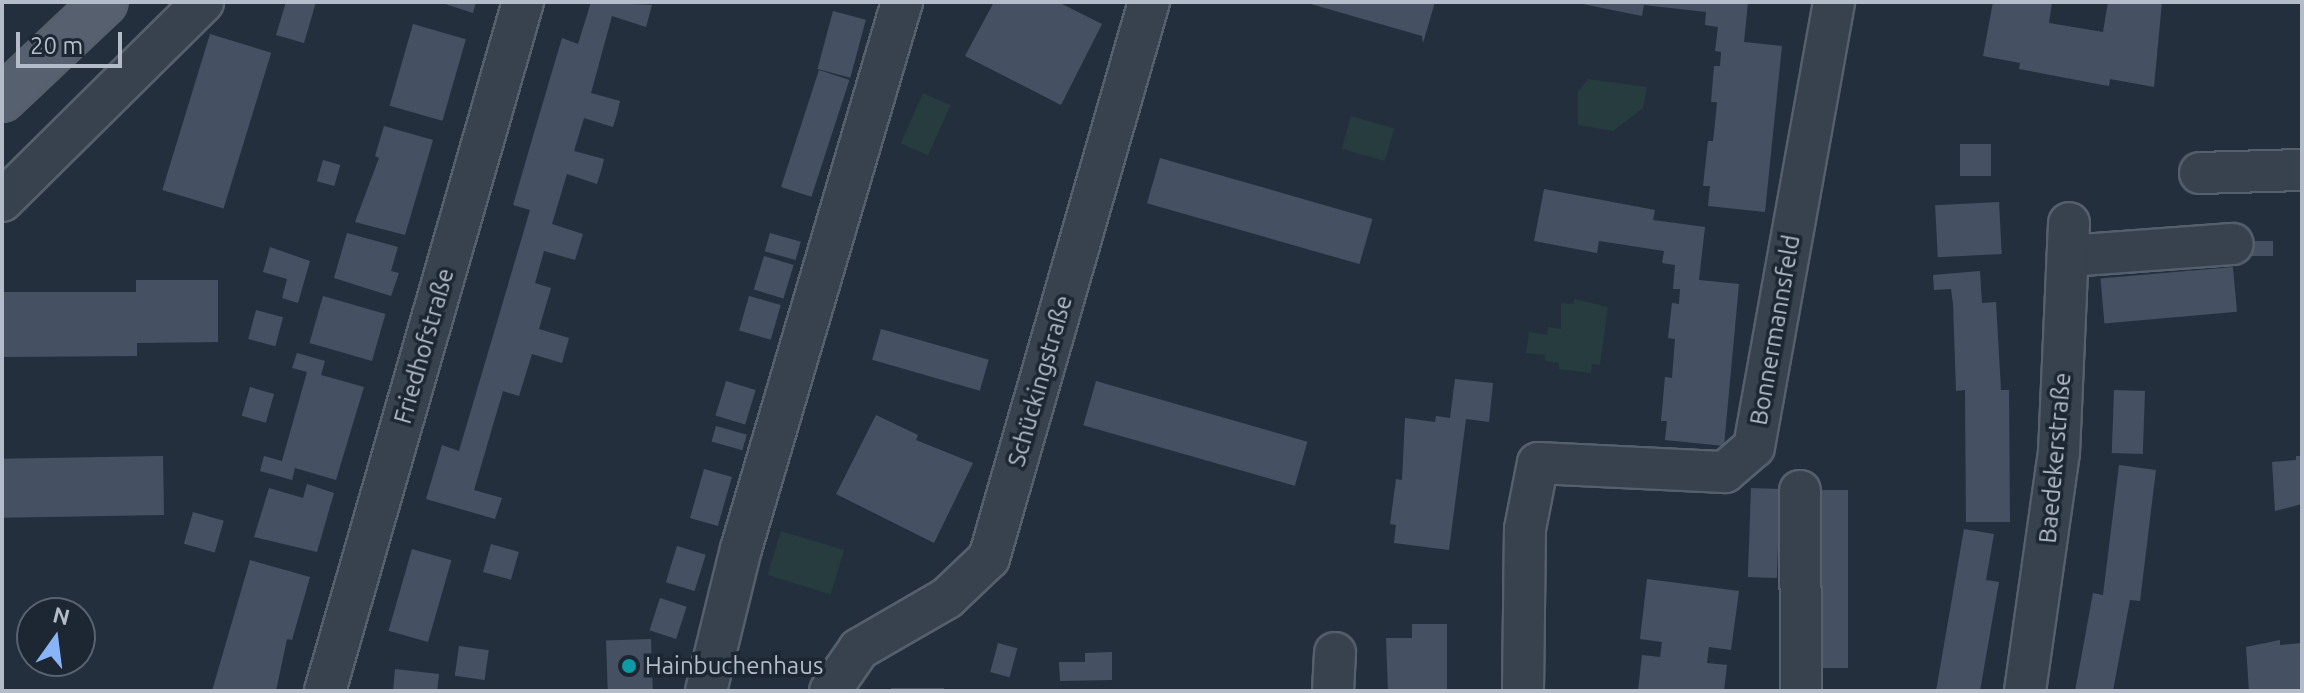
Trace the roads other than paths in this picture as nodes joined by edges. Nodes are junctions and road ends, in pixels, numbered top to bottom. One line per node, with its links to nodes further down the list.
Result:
1 (105, 2): 7 (main road)
2 (203, 2): 10 (street)
3 (523, 2): 13 (street, Friedhofstraße)
4 (902, 2): 14 (street)
5 (1149, 2): 15 (street, Schückingstraße)
6 (1834, 2): 16 (street, Bonnermannsfeld)
7 (2, 99)
8 (2302, 170): 9 (street)
9 (2200, 173)
10 (2, 201)
11 (2233, 244): 18 (street, Baedekerstraße)
12 (1800, 491): 17 (street)
13 (325, 691)
14 (706, 691)
15 (830, 691)
16 (1523, 691)
17 (1801, 691)
18 (2025, 691)

